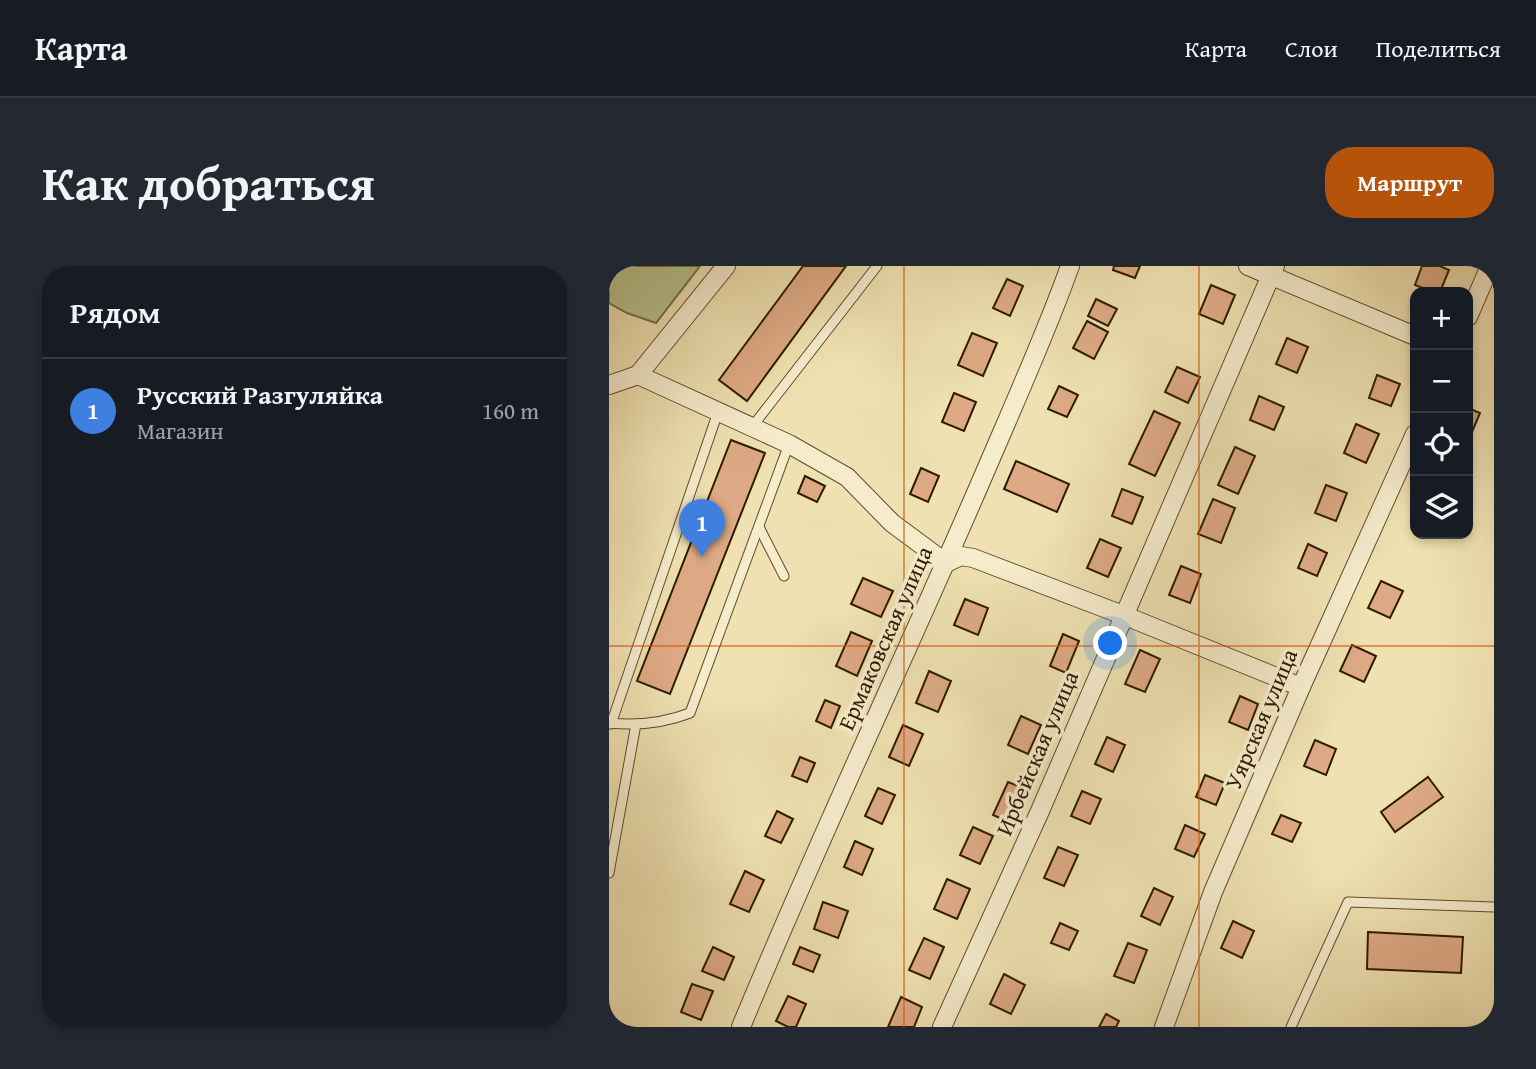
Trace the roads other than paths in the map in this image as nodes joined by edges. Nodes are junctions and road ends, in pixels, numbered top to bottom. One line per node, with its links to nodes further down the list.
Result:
1 (726, 266): 9 (street)
2 (877, 266): 12 (lane)
3 (1070, 266): 16 (street, Ермаковская улица)
4 (1248, 266): 6 (street)
5 (1490, 266): 7 (street)
6 (1273, 271): 8 (street); 18 (street, Ирбейская улица)
7 (1473, 305)
8 (1410, 334)
9 (638, 374): 10 (street); 11 (street)
10 (609, 385)
11 (718, 412): 12 (street); 20 (lane)
12 (752, 427): 13 (street)
13 (789, 444): 15 (lane); 16 (street)
14 (1410, 445): 19 (street, Уярская улица)
15 (759, 527): 17 (lane); 21 (lane)
16 (946, 563): 18 (street); 24 (street, Ермаковская улица)
17 (784, 576)
18 (1123, 615): 19 (street); 25 (street, Ирбейская улица)
19 (1301, 687): 26 (street, Уярская улица)
20 (610, 723): 21 (lane)
21 (636, 724): 22 (lane)
22 (609, 873)
23 (1494, 907): 27 (lane)
24 (741, 1027)
25 (941, 1027)
26 (1164, 1027)
27 (1291, 1027)

